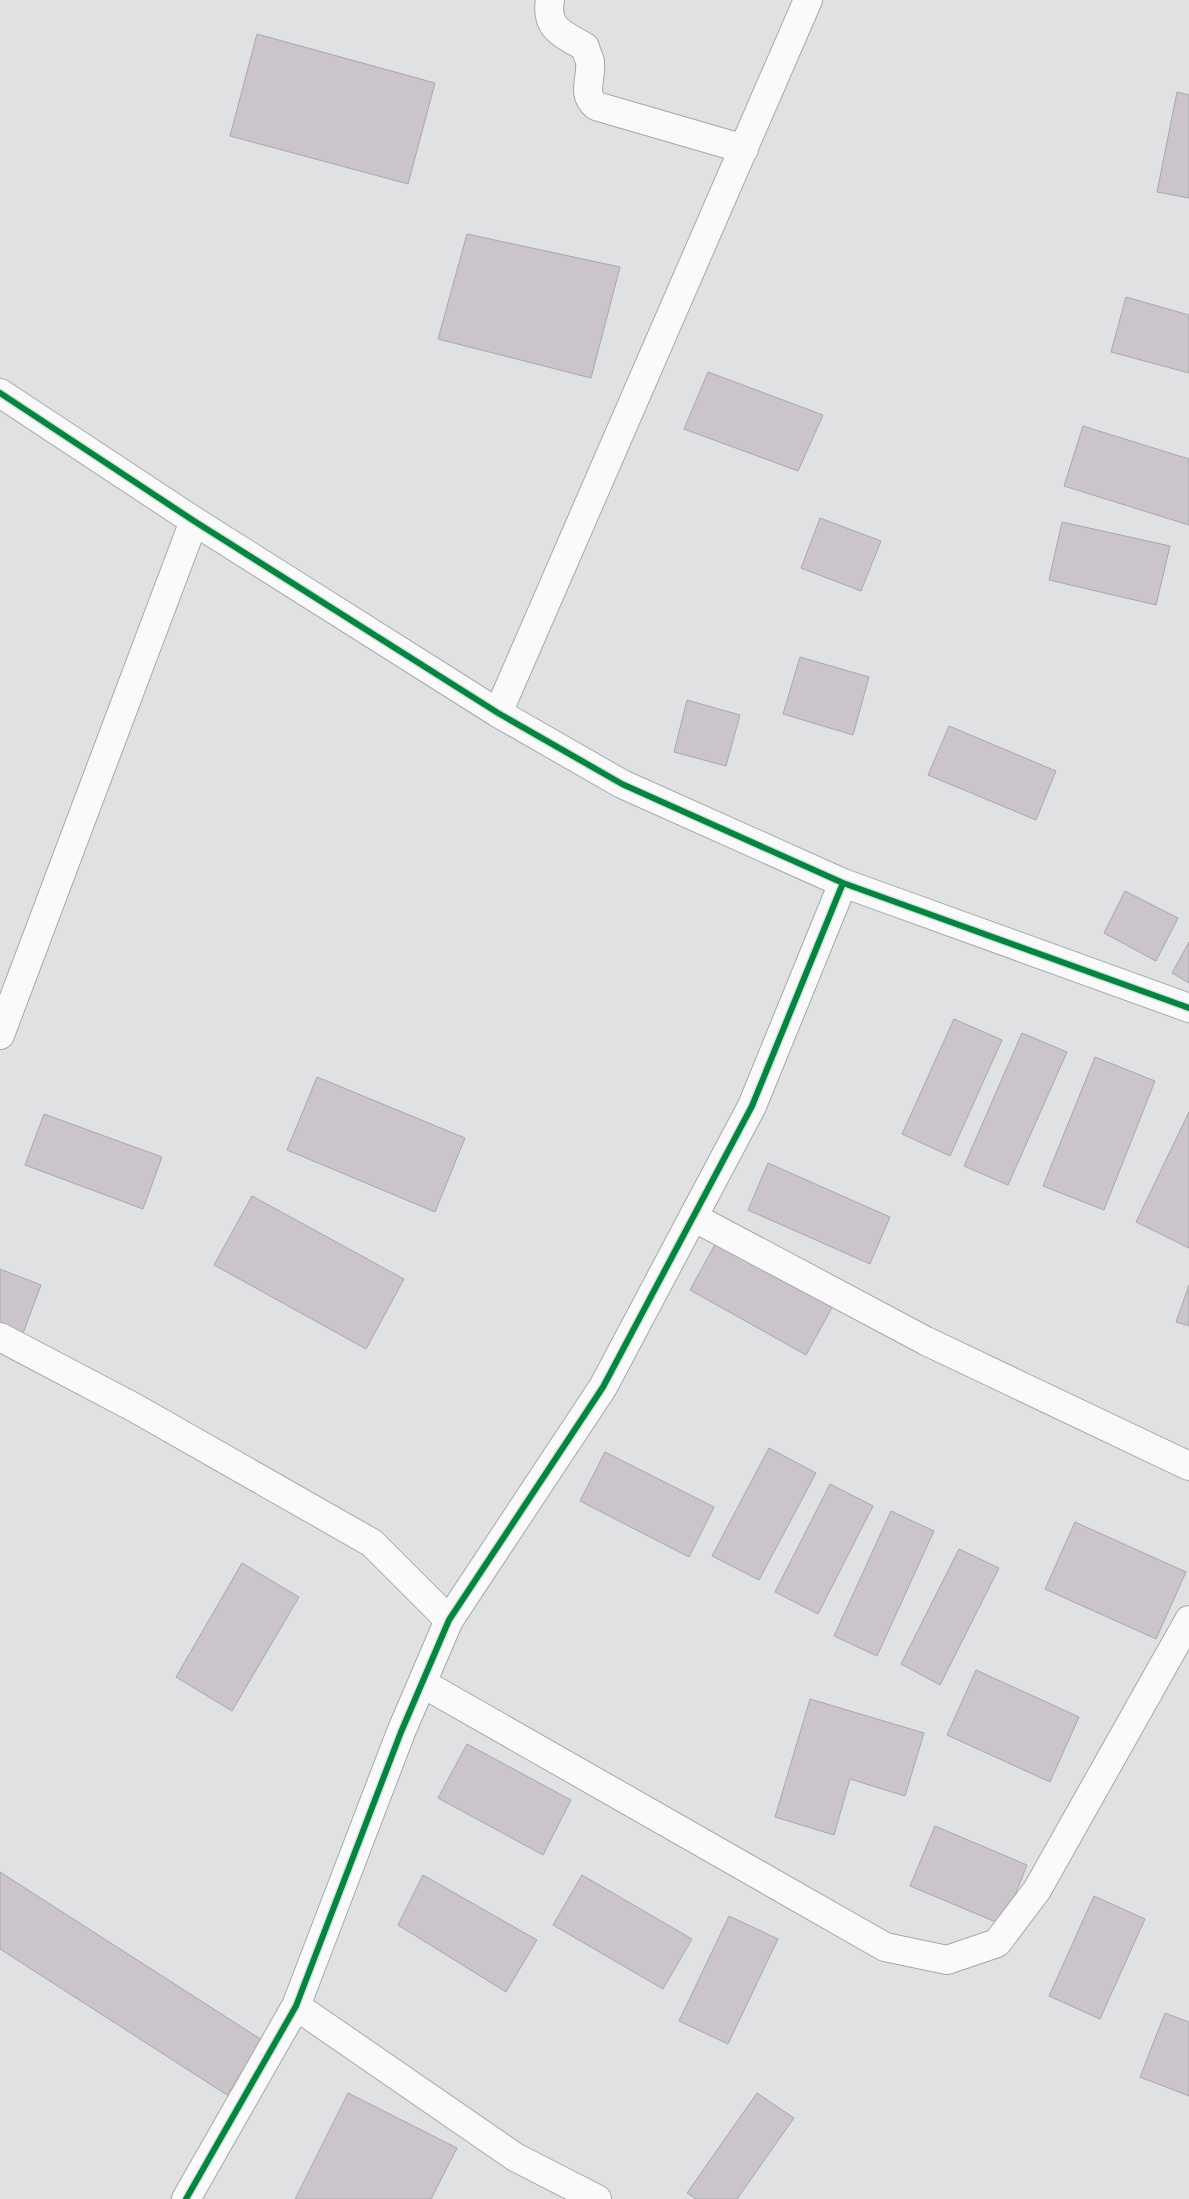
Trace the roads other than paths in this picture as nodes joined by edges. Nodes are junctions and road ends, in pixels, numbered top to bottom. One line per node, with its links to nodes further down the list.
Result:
1 (550, 0): 3 (street)
2 (808, 0): 3 (street)
3 (744, 149): 6 (street)
4 (0, 393): 5 (street)
5 (194, 521): 6 (street); 9 (street)
6 (498, 714): 7 (street)
7 (843, 883): 8 (street); 10 (street)
8 (1189, 1008)
9 (0, 1035)
10 (693, 1217): 12 (street); 13 (street)
11 (0, 1337): 13 (street)
12 (1189, 1466)
13 (449, 1620): 15 (street)
14 (1189, 1620): 15 (street)
15 (422, 1683): 16 (street)
16 (296, 2006): 17 (street); 18 (street)
17 (186, 2199)
18 (597, 2199)

